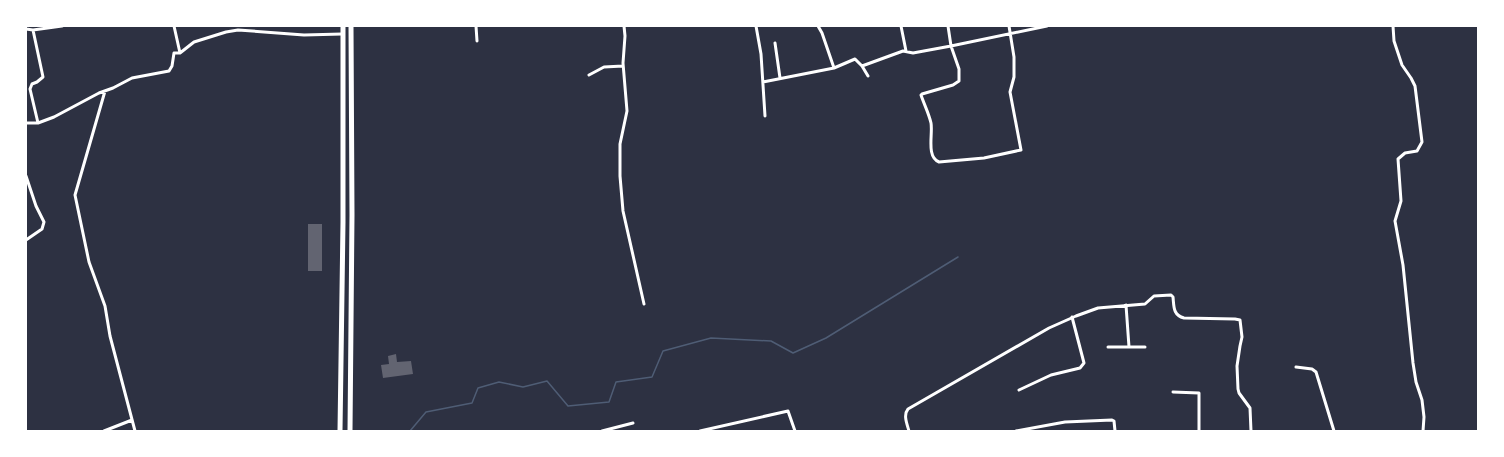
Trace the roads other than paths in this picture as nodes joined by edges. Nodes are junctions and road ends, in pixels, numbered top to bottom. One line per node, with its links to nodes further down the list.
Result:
1 (62, 26): 16 (street)
2 (174, 26): 23 (street)
3 (342, 26): 17 (highway)
4 (351, 26): 37 (highway)
5 (476, 26): 19 (street)
6 (624, 26): 24 (street)
7 (756, 26): 30 (street)
8 (818, 26): 26 (street)
9 (902, 26): 22 (street)
10 (948, 26): 21 (street)
11 (1009, 26): 18 (street)
12 (1047, 26): 18 (street)
13 (1393, 26): 64 (street)
14 (238, 28): 17 (street); 23 (street)
15 (26, 29): 16 (street)
16 (33, 30): 34 (street)
17 (342, 34): 36 (highway)
18 (1010, 34): 21 (street); 21 (street)
19 (477, 41)
20 (775, 43): 29 (street)
21 (951, 46): 22 (street)
22 (906, 51): 25 (street)
23 (180, 53): 31 (street)
24 (624, 66): 27 (street); 39 (street)
25 (862, 66): 26 (street); 28 (street)
26 (834, 68): 29 (street)
27 (589, 75)
28 (868, 76)
29 (780, 78): 30 (street)
30 (763, 82): 32 (street)
31 (105, 91): 34 (street); 48 (street)
32 (765, 116)
33 (26, 123): 34 (street)
34 (38, 123)
35 (26, 176): 38 (street)
36 (343, 184): 37 (highway); 53 (highway)
37 (352, 184): 54 (highway)
38 (26, 240)
39 (644, 304)
40 (1126, 305): 41 (street); 43 (street); 62 (street)
41 (1072, 318): 46 (street); 58 (street)
42 (1108, 347): 43 (street)
43 (1129, 347): 44 (street)
44 (1145, 347)
45 (1296, 367): 63 (street)
46 (1019, 390)
47 (1173, 392): 61 (street)
48 (132, 420): 51 (street); 52 (street)
49 (633, 423): 55 (street)
50 (1026, 430): 59 (street); 60 (street)
51 (104, 431)
52 (135, 431)
53 (340, 431)
54 (350, 431)
55 (602, 431)
56 (700, 431): 57 (street)
57 (795, 431)
58 (909, 431)
59 (1016, 431)
60 (1115, 431)
61 (1199, 431)
62 (1251, 431)
63 (1334, 431)
64 (1423, 431)

